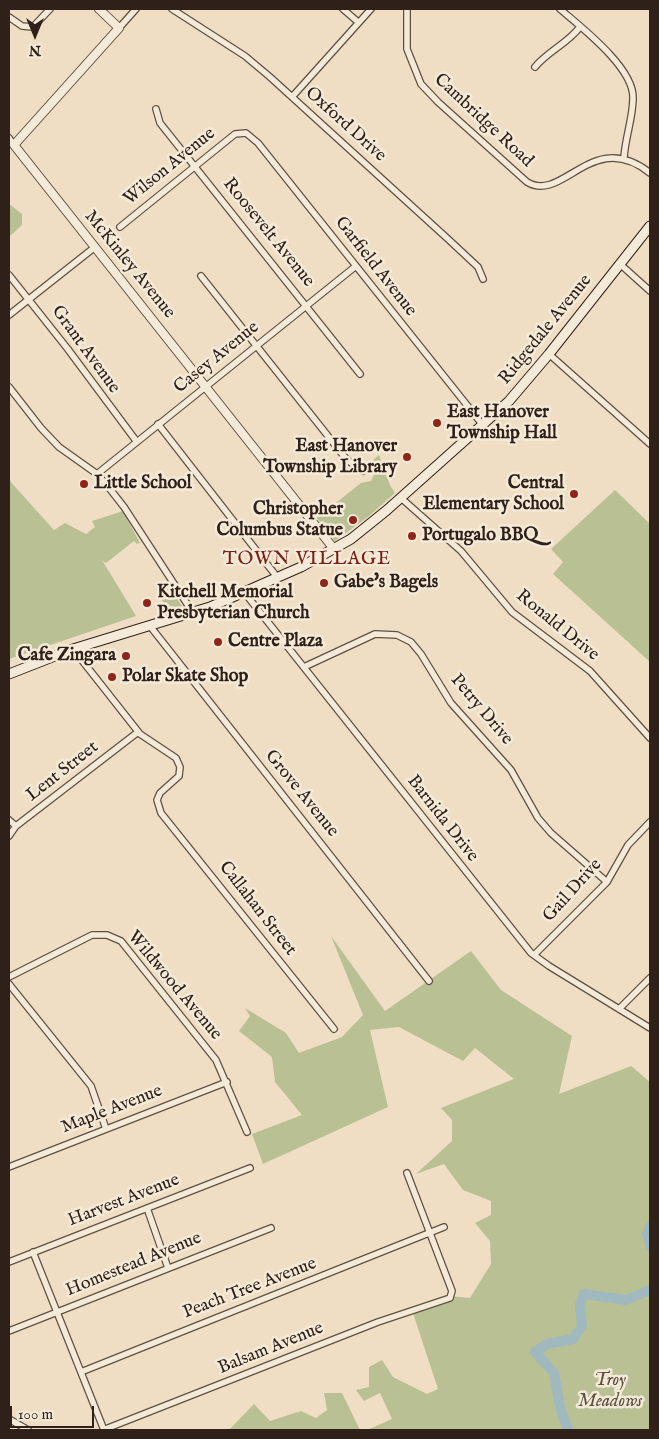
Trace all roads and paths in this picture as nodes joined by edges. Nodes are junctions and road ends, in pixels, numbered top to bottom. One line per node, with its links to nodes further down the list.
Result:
1 (50, 9): 9 (street)
2 (98, 9): 12 (street)
3 (136, 9): 12 (street)
4 (172, 9): 14 (street, Oxford Drive)
5 (343, 9): 10 (street)
6 (372, 9): 10 (street)
7 (407, 9): 18 (street, Cambridge Road)
8 (560, 9): 11 (street)
9 (9, 17)
10 (358, 22): 14 (street)
11 (580, 27): 13 (street); 18 (street)
12 (119, 28): 17 (street, McKinley Avenue)
13 (535, 67)
14 (292, 97): 28 (street, Oxford Drive)
15 (156, 109): 19 (street, Roosevelt Avenue)
16 (241, 133): 19 (street, Wilson Avenue); 25 (street, Garfield Avenue)
17 (11, 142): 23 (street, McKinley Avenue)
18 (624, 158): 20 (street)
19 (195, 166): 22 (street, Wilson Avenue); 31 (street, Roosevelt Avenue)
20 (650, 173)
21 (650, 226): 24 (main road, Ridgedale Avenue)
22 (120, 227)
23 (95, 247): 30 (street); 36 (street, McKinley Avenue)
24 (620, 264): 29 (street); 34 (main road, Ridgedale Avenue)
25 (356, 266): 31 (street, Casey Avenue); 39 (street, Garfield Avenue)
26 (9, 275): 30 (street, Grant Avenue)
27 (201, 276): 33 (street)
28 (483, 279)
29 (650, 291)
30 (29, 300): 32 (street); 40 (street, Grant Avenue)
31 (306, 306): 33 (street, Casey Avenue); 35 (street, Roosevelt Avenue)
32 (9, 315)
33 (256, 344): 36 (street, Casey Avenue); 42 (street)
34 (549, 354): 39 (main road, Ridgedale Avenue); 41 (street)
35 (360, 374)
36 (206, 385): 38 (street, Casey Avenue); 45 (street, McKinley Avenue)
37 (9, 386): 43 (street)
38 (158, 424): 40 (street, Casey Avenue); 46 (street)
39 (482, 424): 44 (main road, Ridgedale Avenue)
40 (137, 442): 43 (street, Casey Avenue)
41 (650, 444)
42 (363, 471)
43 (97, 474): 48 (street)
44 (401, 498): 45 (main road, Ridgedale Avenue); 54 (street, Ronald Drive)
45 (334, 549): 46 (main road, Ridgedale Avenue)
46 (277, 578): 47 (main road, Ridgedale Avenue)
47 (244, 592): 48 (main road, Ridgedale Avenue); 51 (street, Barnida Drive)
48 (193, 613): 49 (main road, Ridgedale Avenue)
49 (150, 626): 50 (main road, Ridgedale Avenue); 63 (street, Grove Avenue)
50 (72, 649): 52 (main road, Ridgedale Avenue); 53 (street)
51 (304, 667): 59 (street, Petry Drive); 60 (street, Barnida Drive)
52 (9, 674)
53 (138, 732): 57 (street, Lent Street); 67 (street, Callahan Street)
54 (650, 738)
55 (9, 820): 57 (street)
56 (650, 822): 59 (street, Gail Drive)
57 (16, 826): 58 (street, Lent Street)
58 (9, 836)
59 (606, 882): 60 (street, Gail Drive)
60 (534, 955): 65 (street, Barnida Drive)
61 (9, 977): 68 (street, Wildwood Avenue)
62 (650, 978): 65 (street)
63 (429, 981)
64 (9, 984): 69 (street)
65 (619, 1009): 66 (street, Barnida Drive)
66 (650, 1028)
67 (334, 1029)
68 (227, 1082): 69 (street, Maple Avenue); 70 (street, Wildwood Avenue)
69 (106, 1129): 71 (street, Maple Avenue)
70 (247, 1132)
71 (9, 1167)
72 (250, 1168): 74 (street, Harvest Avenue)
73 (407, 1173): 77 (street)
74 (147, 1208): 78 (street, Harvest Avenue); 80 (street)
75 (444, 1227): 77 (street, Peach Tree Avenue)
76 (271, 1228): 80 (street, Homestead Avenue)
77 (430, 1234): 83 (street, Peach Tree Avenue); 86 (street, Balsam Avenue)
78 (34, 1252): 79 (street, Harvest Avenue); 81 (street)
79 (9, 1262)
80 (168, 1268): 81 (street, Homestead Avenue)
81 (57, 1312): 82 (street, Homestead Avenue); 83 (street)
82 (9, 1331)
83 (81, 1372): 86 (street)
84 (9, 1419): 85 (street)
85 (28, 1430)
86 (104, 1430)

